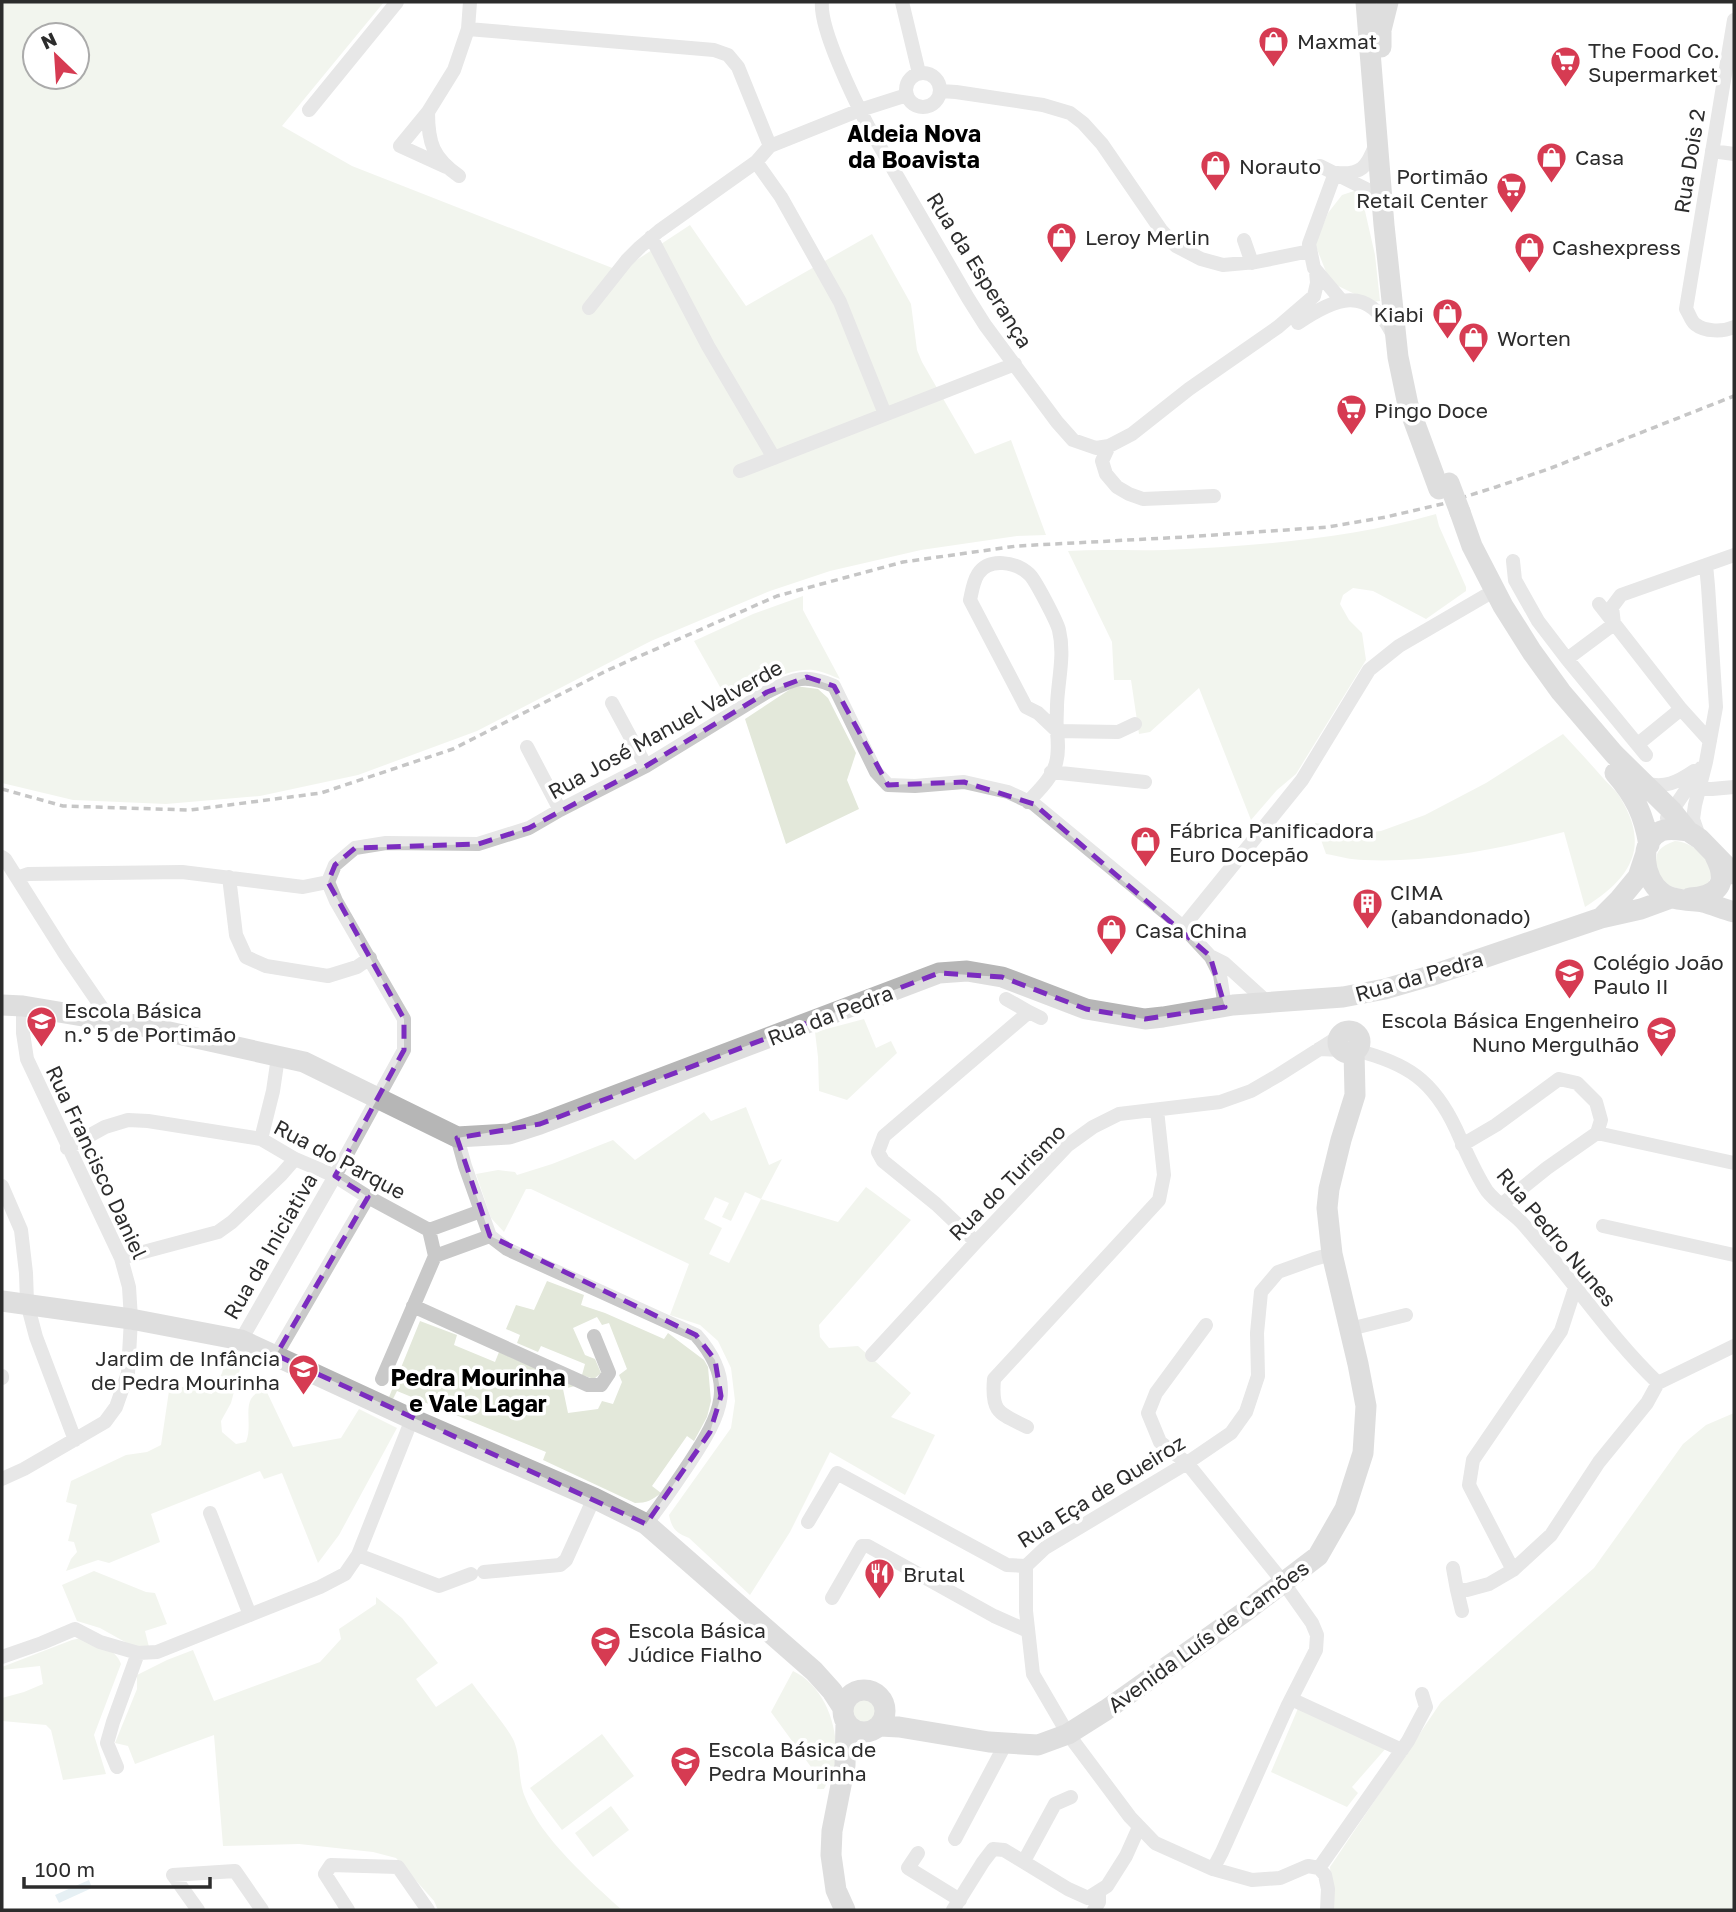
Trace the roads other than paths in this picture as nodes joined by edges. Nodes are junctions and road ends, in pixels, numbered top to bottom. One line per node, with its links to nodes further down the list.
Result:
1 (397, 2): 12 (street)
2 (470, 2): 8 (street)
3 (822, 2): 13 (street, Rua da Esperança)
4 (902, 2): 9 (street)
5 (1366, 2): 15 (street)
6 (1388, 2): 42 (street)
7 (1734, 20): 17 (street, Rua Dois 2)
8 (468, 29): 14 (street); 16 (street)
9 (919, 73): 10 (street); 11 (street)
10 (940, 91): 11 (street); 28 (street)
11 (907, 95): 13 (street)
12 (309, 110)
13 (860, 110): 16 (street); 35 (street, Rua da Esperança)
14 (428, 112): 21 (street); 21 (street)
15 (1377, 141): 22 (street); 24 (street)
16 (769, 146): 19 (street)
17 (1712, 151): 18 (street); 33 (street, Rua Dois 2)
18 (1734, 153)
19 (756, 162): 25 (street); 36 (street)
20 (1320, 166): 22 (street)
21 (446, 167): 23 (street)
22 (1335, 173): 24 (street); 27 (street)
23 (459, 176)
24 (1383, 215): 34 (street)
25 (651, 237): 31 (street); 39 (street)
26 (1244, 240): 28 (street)
27 (1310, 251): 28 (street); 29 (street)
28 (1252, 263)
29 (1317, 271): 30 (street); 38 (street)
30 (1341, 300): 32 (street); 34 (street)
31 (589, 308)
32 (1298, 323)
33 (1734, 327)
34 (1396, 341): 42 (street)
35 (1014, 364): 36 (street); 37 (street, Rua da Esperança)
36 (886, 414): 39 (street)
37 (1073, 440): 38 (street); 41 (street, Rua da Esperança)
38 (1109, 446): 41 (street)
39 (774, 458): 40 (street)
40 (740, 471)
41 (1107, 476): 43 (street)
42 (1444, 486): 44 (street, bridge)
43 (1214, 496)
44 (1455, 513): 48 (street); 62 (street)
45 (1734, 555): 47 (street)
46 (1513, 561): 51 (street)
47 (1706, 565): 50 (street); 56 (street)
48 (1485, 596): 70 (street); 80 (street)
49 (1599, 604): 50 (street)
50 (1614, 624): 51 (street); 53 (street)
51 (1567, 659): 53 (street)
52 (612, 703): 59 (street)
53 (1681, 709): 56 (street)
54 (1135, 724): 55 (street)
55 (1057, 731): 55 (street); 60 (street)
56 (1710, 741): 58 (street)
57 (527, 747): 67 (street)
58 (1706, 762): 63 (street); 65 (street)
59 (646, 766): 66 (street, Rua José Manuel Valverde); 67 (street, Rua José Manuel Valverde)
60 (1051, 772): 61 (street); 66 (street)
61 (1145, 782)
62 (1640, 782): 63 (street); 68 (street)
63 (1664, 786): 65 (street)
64 (1734, 787): 65 (street)
65 (1693, 788): 68 (street); 69 (street)
66 (1028, 802): 80 (street, Rua José Manuel Valverde)
67 (560, 810): 76 (street, Rua José Manuel Valverde)
68 (1671, 811): 69 (street); 70 (street)
69 (1694, 835): 70 (street); 71 (street)
70 (1649, 845): 77 (street); 79 (street)
71 (1715, 856): 73 (street); 77 (street)
72 (2, 857): 75 (street)
73 (1734, 874)
74 (229, 877): 75 (street); 76 (street); 82 (street)
75 (17, 878): 88 (street)
76 (328, 882): 82 (street)
77 (1676, 898): 78 (street); 79 (street, Rua da Pedra)
78 (1734, 912)
79 (1601, 918): 83 (street, Rua da Pedra)
80 (1183, 927): 81 (street, Rua José Manuel Valverde)
81 (1210, 956): 85 (street); 87 (street)
82 (370, 958): 91 (street)
83 (1341, 998): 85 (street, Rua da Pedra); 89 (street, Avenida Luís de Camões)
84 (1006, 999): 108 (street)
85 (1266, 1002): 87 (street, Rua da Pedra)
86 (12, 1005): 88 (street); 97 (street, Rua Francisco Daniel)
87 (1225, 1007): 94 (street, Rua da Pedra)
88 (111, 1021): 90 (street)
89 (1348, 1044): 92 (street, Rua do Turismo); 96 (street, Rua Pedro Nunes); 109 (street, Avenida Luís de Camões)
90 (278, 1057): 91 (street); 95 (street)
91 (376, 1099): 94 (street); 100 (street, Rua da Iniciativa)
92 (1157, 1110): 108 (street, Rua do Turismo); 129 (street)
93 (1597, 1133): 96 (street); 99 (street); 103 (street)
94 (457, 1138): 104 (street)
95 (261, 1139): 97 (street, Rua do Parque); 98 (street, Rua do Parque)
96 (1462, 1144): 103 (street, Rua Pedro Nunes)
97 (67, 1148): 112 (street, Rua Francisco Daniel)
98 (295, 1159): 100 (street, Rua do Parque); 112 (street)
99 (1734, 1163)
100 (335, 1176): 102 (street, Rua do Parque); 122 (street, Rua da Iniciativa)
101 (2, 1186): 115 (street)
102 (369, 1198): 106 (street, Rua do Parque); 124 (street)
103 (1501, 1205): 113 (street, Rua Pedro Nunes)
104 (481, 1211): 106 (street); 107 (street)
105 (1603, 1226): 110 (street)
106 (429, 1230): 111 (street)
107 (490, 1236): 111 (street); 136 (street)
108 (976, 1242): 125 (street, Rua do Turismo)
109 (1332, 1254): 120 (street, Avenida Luís de Camões); 131 (street, Rua Eça de Queiroz)
110 (1734, 1255)
111 (435, 1256): 116 (street)
112 (121, 1258): 118 (street, Rua Francisco Daniel)
113 (1575, 1288): 127 (street, Rua Pedro Nunes); 140 (street)
114 (2, 1301): 115 (street)
115 (27, 1303): 118 (street); 130 (street)
116 (413, 1306): 121 (street); 126 (street)
117 (1406, 1315): 120 (street)
118 (131, 1319): 122 (street); 130 (street, Rua Francisco Daniel)
119 (1206, 1325): 131 (street)
120 (1350, 1329): 141 (street, Avenida Luís de Camões)
121 (594, 1336)
122 (241, 1340): 124 (street)
123 (1734, 1346): 127 (street)
124 (276, 1355): 128 (street)
125 (873, 1355)
126 (382, 1379)
127 (1658, 1383): 140 (street)
128 (412, 1419): 133 (street); 137 (street)
129 (1027, 1427)
130 (75, 1440): 132 (street, Rua Francisco Daniel)
131 (1187, 1464): 138 (street, Rua Eça de Queiroz); 141 (street)
132 (2, 1479)
133 (594, 1498): 136 (street); 137 (street)
134 (210, 1513): 145 (street)
135 (807, 1522): 138 (street, Rua Eça de Queiroz)
136 (646, 1524): 149 (street)
137 (358, 1555): 145 (street)
138 (1026, 1566): 146 (street)
139 (1452, 1568): 142 (street)
140 (1513, 1570): 142 (street)
141 (1283, 1582): 152 (street); 155 (street, Avenida Luís de Camões)
142 (1457, 1590): 144 (street)
143 (832, 1598): 146 (street)
144 (1462, 1611)
145 (250, 1615): 147 (street)
146 (1028, 1631): 155 (street)
147 (138, 1653): 148 (street); 158 (street)
148 (2, 1657)
149 (814, 1671): 150 (street); 154 (street)
150 (858, 1691): 153 (street); 154 (street)
151 (1422, 1694): 157 (street)
152 (1291, 1699): 157 (street); 165 (street)
153 (883, 1716): 154 (street); 156 (street, Avenida Luís de Camões)
154 (850, 1721): 172 (street)
155 (1068, 1734): 156 (street, Avenida Luís de Camões); 160 (street)
156 (1006, 1743): 161 (street)
157 (1402, 1750): 164 (street)
158 (117, 1767)
159 (1071, 1797): 163 (street)
160 (1139, 1826): 165 (street); 166 (street)
161 (955, 1839)
162 (918, 1853): 167 (street)
163 (1024, 1861): 166 (street); 167 (street)
164 (1319, 1868): 165 (street); 174 (street)
165 (1213, 1869)
166 (1099, 1891): 173 (street)
167 (957, 1905)
168 (198, 1910): 169 (street)
169 (262, 1910)
170 (348, 1910): 171 (street)
171 (428, 1910)
172 (845, 1910)
173 (1094, 1910)
174 (1328, 1910)

